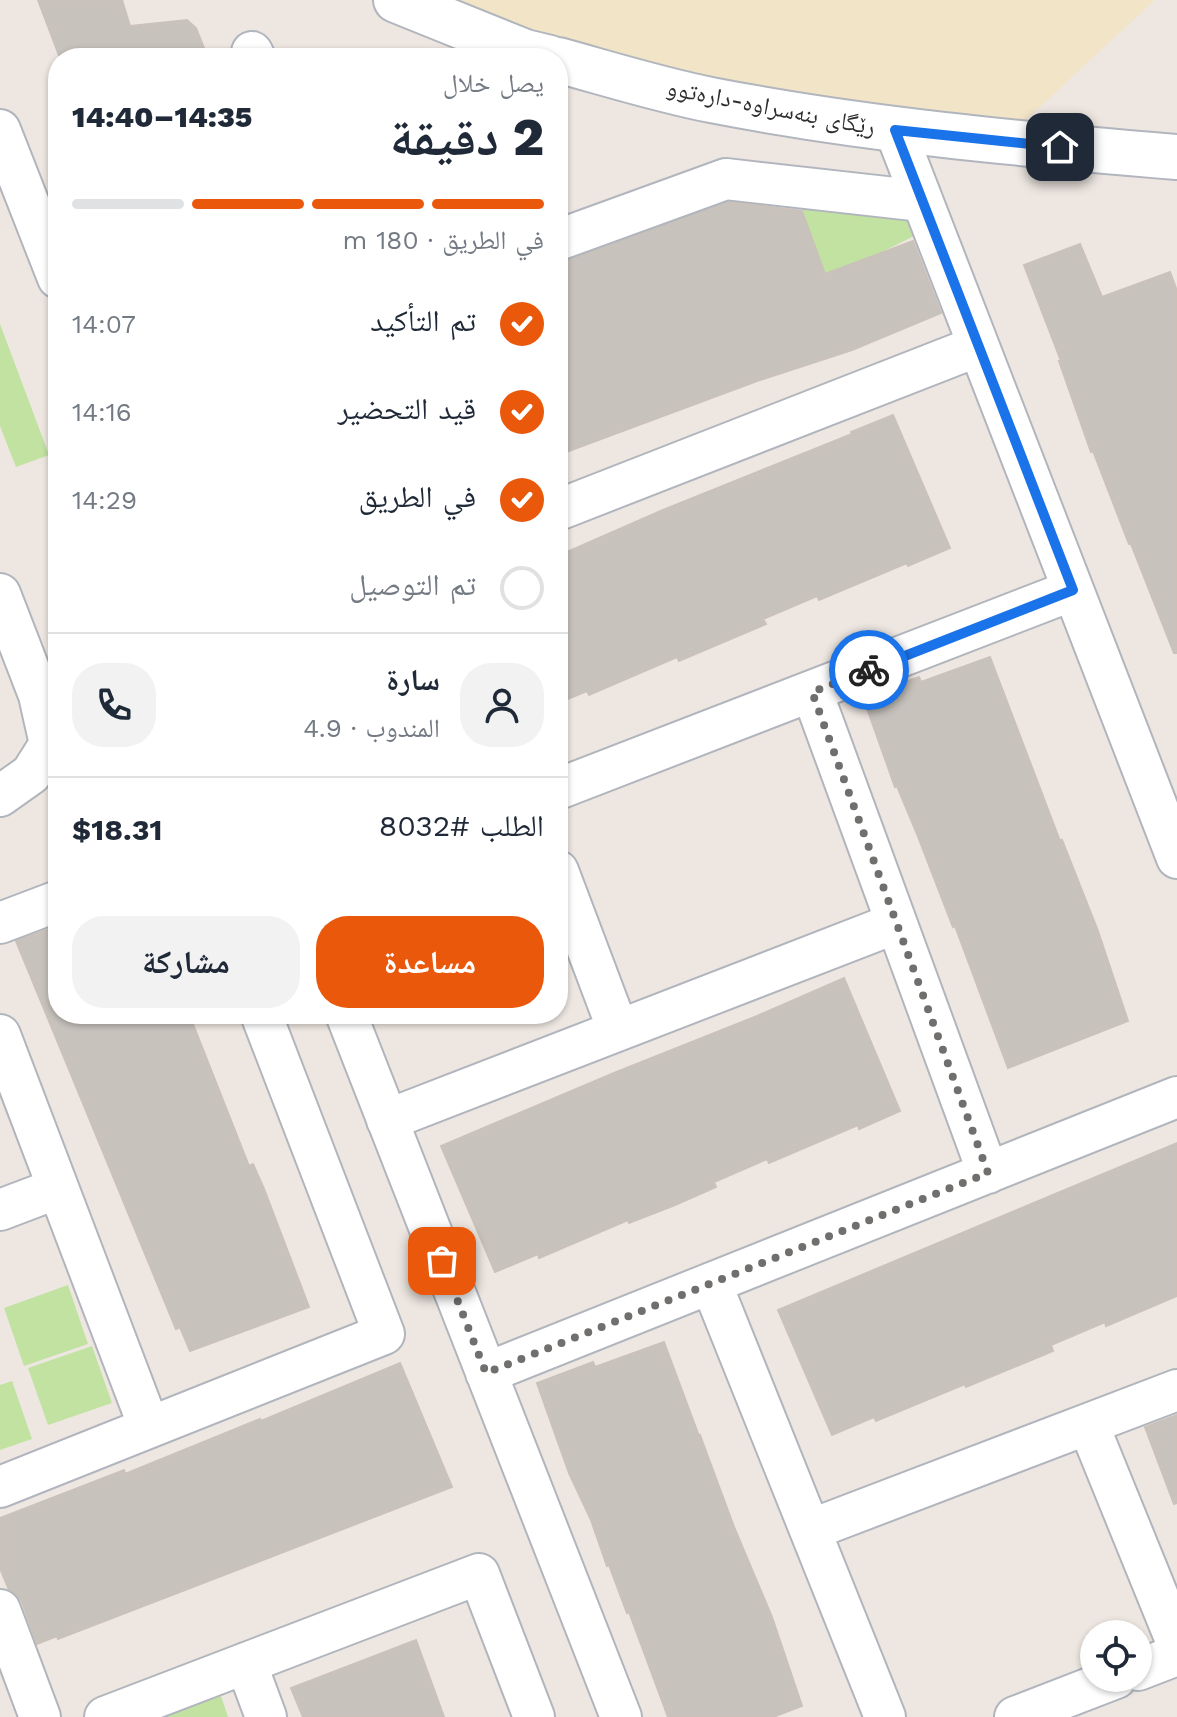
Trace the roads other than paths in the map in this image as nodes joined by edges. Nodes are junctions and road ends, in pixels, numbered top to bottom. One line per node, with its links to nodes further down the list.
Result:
1 (396, 0): 2 (street)
2 (515, 48)
3 (568, 63): 5 (street, رێگای بنەسراوە-دارەتوو)
4 (0, 130): 9 (street)
5 (895, 130): 6 (street, رێگای بنەسراوە-دارەتوو); 7 (street)
6 (1177, 157)
7 (922, 201): 8 (street); 10 (street)
8 (568, 236)
9 (48, 252)
10 (978, 346): 11 (street); 12 (street)
11 (568, 506)
12 (1073, 590): 14 (street); 19 (street)
13 (0, 594): 15 (street)
14 (812, 692): 17 (street); 23 (street)
15 (48, 735)
16 (48, 747): 18 (street)
17 (568, 785)
18 (0, 796)
19 (1173, 838)
20 (568, 898): 26 (street)
21 (48, 905): 22 (street)
22 (0, 923)
23 (896, 923): 26 (street); 30 (street)
24 (265, 1024): 37 (street)
25 (350, 1024): 29 (street)
26 (618, 1030): 29 (street)
27 (0, 1035): 31 (street)
28 (1177, 1097): 30 (street)
29 (387, 1120): 34 (street)
30 (988, 1173): 33 (street)
31 (58, 1188): 32 (street); 37 (street)
32 (0, 1210)
33 (711, 1283): 34 (street); 39 (street)
34 (486, 1373): 50 (street)
35 (1177, 1390): 36 (street)
36 (1088, 1424): 39 (street); 41 (street)
37 (149, 1427): 38 (street)
38 (0, 1487)
39 (810, 1530): 51 (street)
40 (0, 1610): 46 (street)
41 (1177, 1643)
42 (1177, 1655): 44 (street)
43 (246, 1663): 47 (street); 48 (street); 49 (street)
44 (1152, 1665)
45 (1080, 1692): 52 (street)
46 (40, 1717)
47 (105, 1717)
48 (266, 1717)
49 (534, 1717)
50 (621, 1717)
51 (885, 1717)
52 (1015, 1717)

